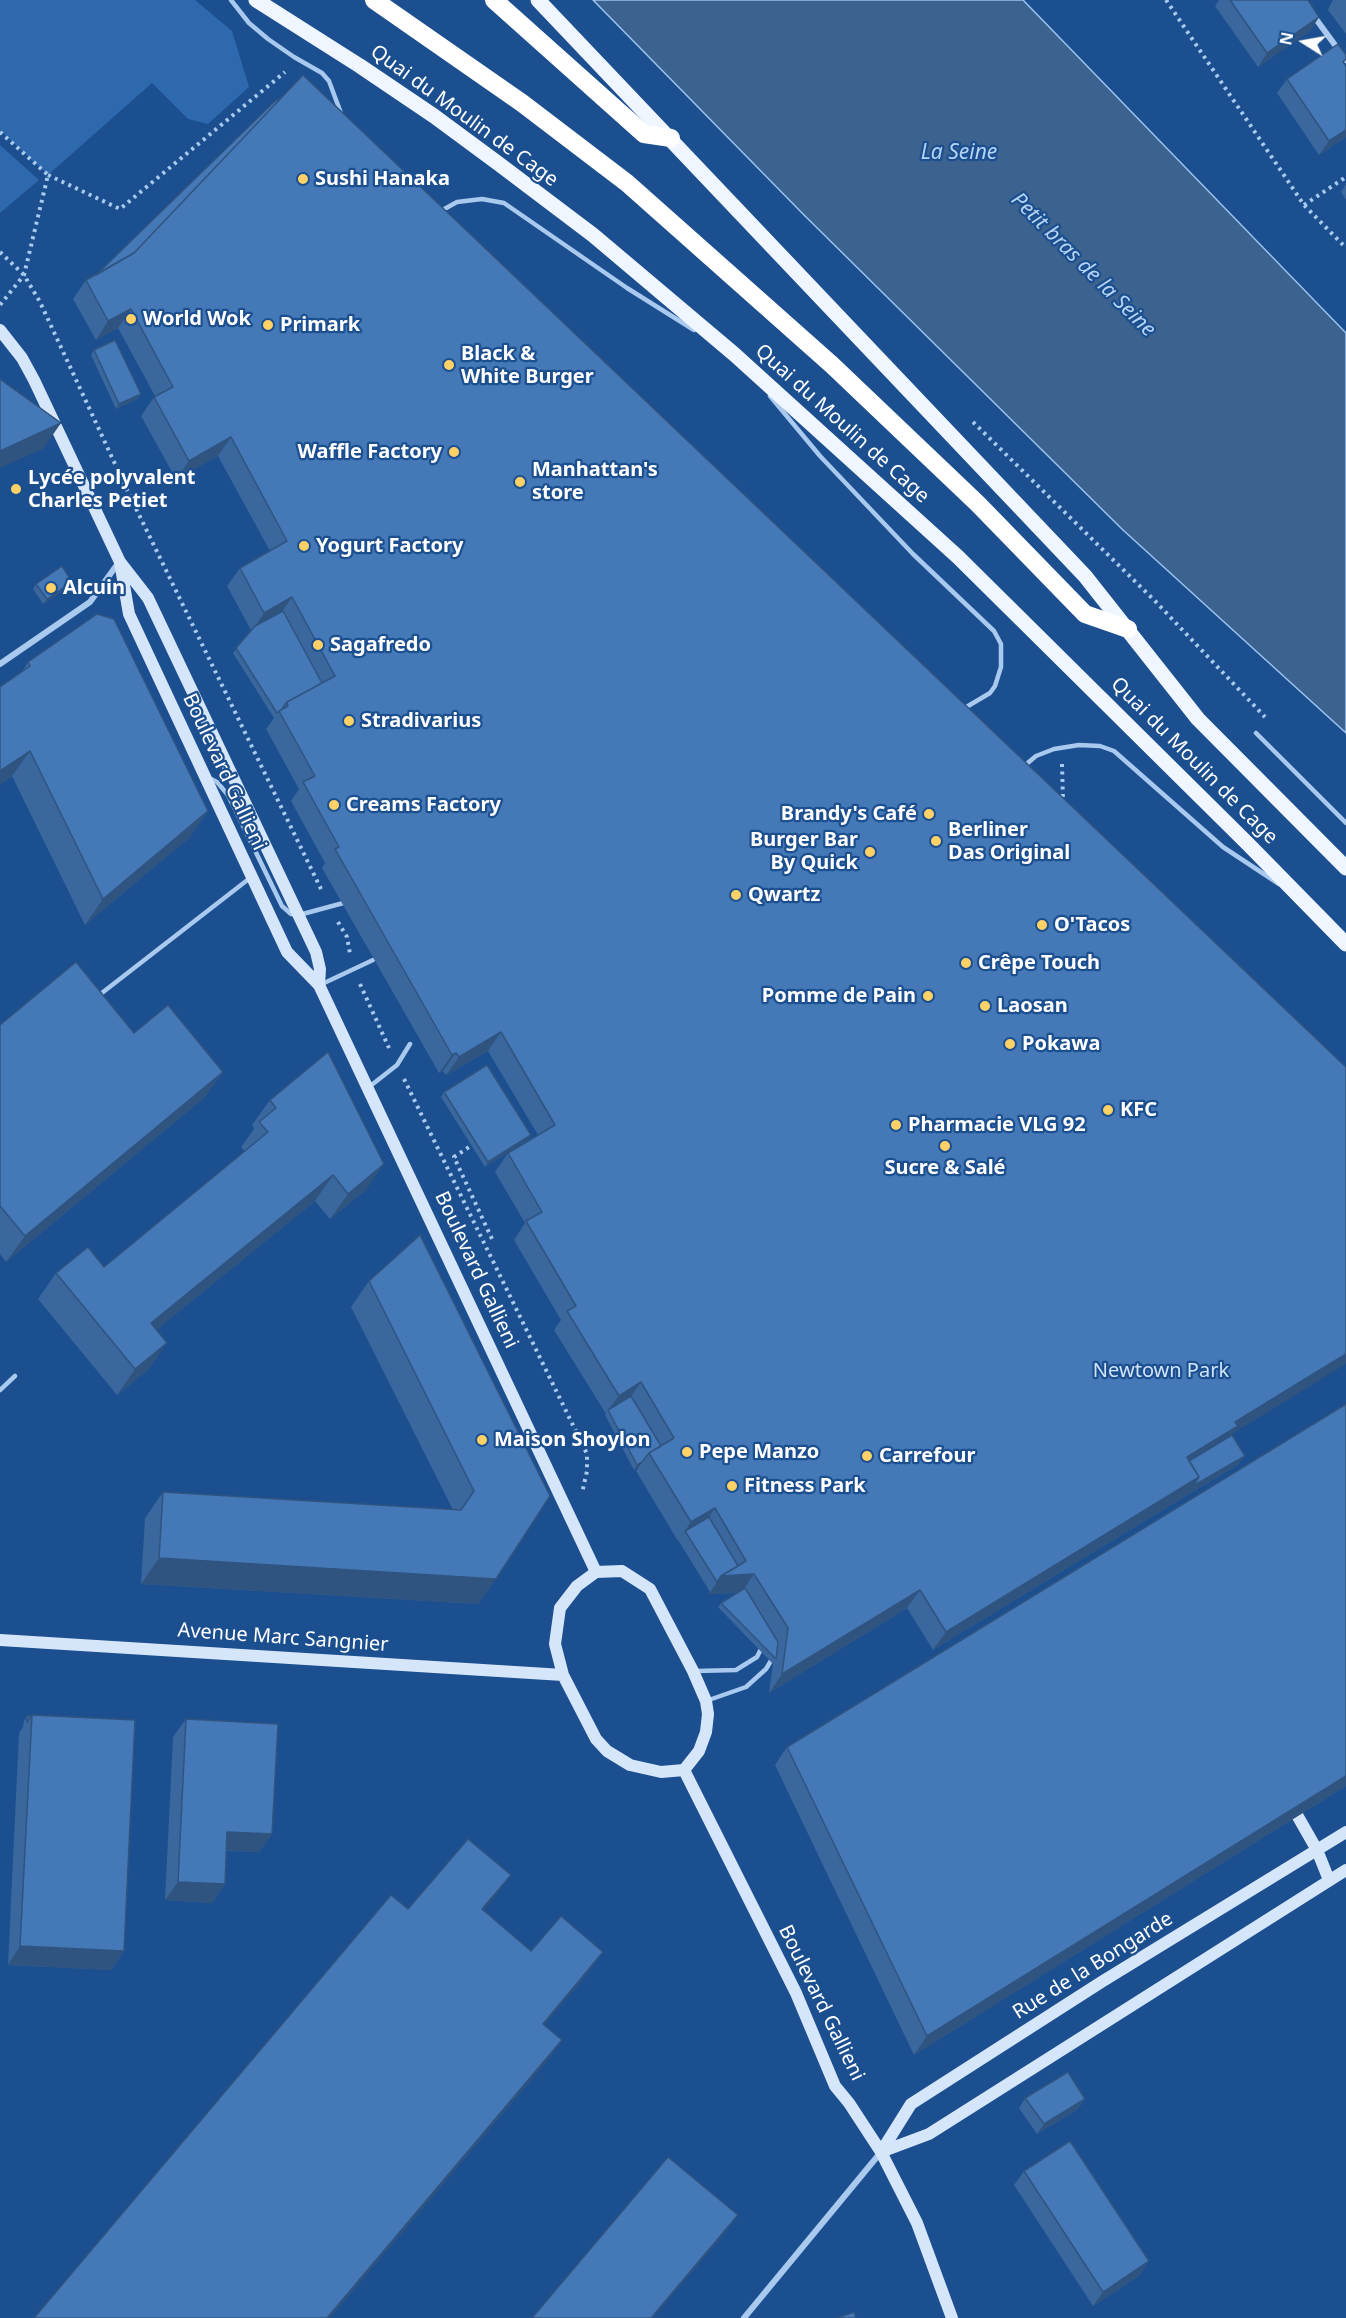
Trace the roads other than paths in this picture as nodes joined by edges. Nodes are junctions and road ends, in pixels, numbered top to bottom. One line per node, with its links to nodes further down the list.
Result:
1 (231, 0): 8 (lane)
2 (256, 0): 12 (main road, Quai du Moulin de Cage)
3 (374, 0): 14 (highway)
4 (494, 0): 9 (highway)
5 (538, 0): 9 (main road, Quai du Moulin de Cage)
6 (1309, 9): 7 (street)
7 (1346, 60)
8 (344, 121)
9 (670, 138): 14 (main road, Quai du Moulin de Cage)
10 (432, 217): 12 (lane)
11 (0, 330): 13 (main road, Boulevard Gallieni)
12 (734, 354): 16 (lane); 24 (main road, Quai du Moulin de Cage)
13 (120, 562): 15 (street); 19 (main road, Boulevard Gallieni); 25 (main road, Boulevard Gallieni)
14 (1128, 629): 21 (main road, Quai du Moulin de Cage)
15 (0, 664)
16 (960, 710)
17 (1256, 733): 20 (lane)
18 (1022, 768): 24 (lane)
19 (204, 775): 22 (main road, Boulevard Gallieni); 25 (lane)
20 (1346, 823)
21 (1346, 868)
22 (252, 876): 28 (main road, Boulevard Gallieni); 29 (lane)
23 (348, 901): 25 (lane)
24 (1305, 902): 26 (main road, Quai du Moulin de Cage)
25 (299, 915): 28 (main road, Boulevard Gallieni)
26 (1346, 944)
27 (373, 960): 28 (lane)
28 (320, 986): 31 (main road, Boulevard Gallieni)
29 (97, 997)
30 (410, 1044): 31 (lane)
31 (369, 1087): 34 (main road, Boulevard Gallieni)
32 (15, 1376): 33 (lane)
33 (0, 1390)
34 (596, 1572): 38 (main road); 39 (main road)
35 (0, 1640): 39 (main road, Avenue Marc Sangnier)
36 (766, 1641): 38 (lane)
37 (778, 1650): 40 (lane)
38 (693, 1671): 40 (main road)
39 (563, 1675): 41 (main road)
40 (706, 1701): 41 (main road)
41 (684, 1770): 47 (main road, Boulevard Gallieni)
42 (1297, 1815): 44 (main road)
43 (1346, 1832): 44 (main road, Rue de la Bongarde)
44 (1317, 1850): 46 (main road); 47 (main road, Rue de la Bongarde)
45 (1346, 1870): 46 (main road, Rue de la Bongarde)
46 (1329, 1881): 47 (main road, Rue de la Bongarde)
47 (881, 2152): 48 (street, Rue de la Bongarde); 49 (main road, Boulevard Gallieni)
48 (744, 2318)
49 (952, 2318)

